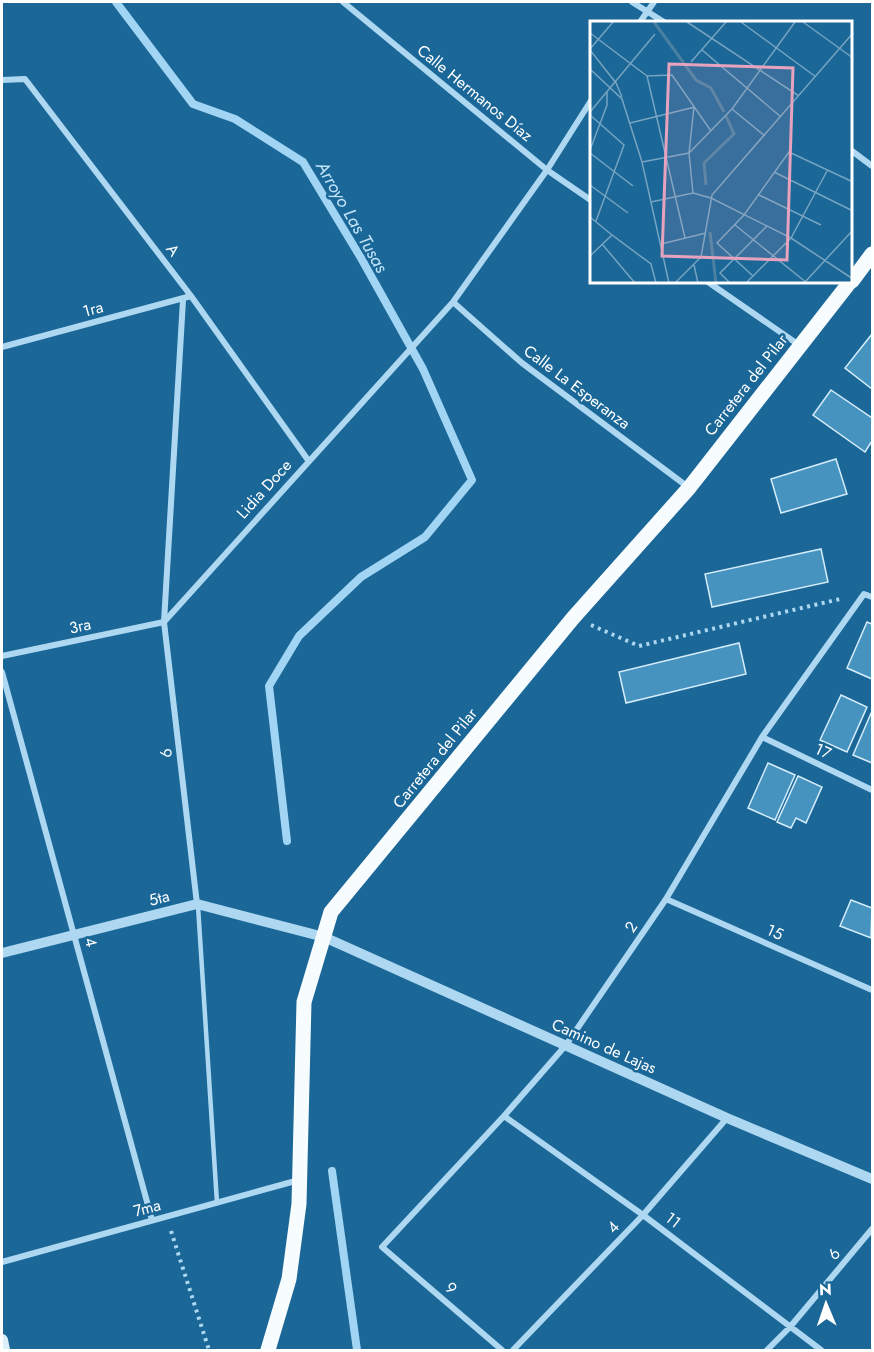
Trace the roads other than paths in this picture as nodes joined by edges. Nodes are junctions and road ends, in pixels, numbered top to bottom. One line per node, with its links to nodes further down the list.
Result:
1 (343, 2): 11 (street, Calle Hermanos Díaz)
2 (632, 2): 4 (street)
3 (654, 2): 4 (street)
4 (647, 11): 5 (street); 6 (street)
5 (641, 21)
6 (662, 21)
7 (2, 80): 17 (street, A)
8 (590, 102): 11 (street)
9 (853, 152): 10 (street)
10 (873, 166)
11 (547, 170): 12 (street, Calle Hermanos Díaz); 19 (street)
12 (590, 200)
13 (873, 254): 14 (main road, Carretera del Pilar)
14 (853, 279)
15 (711, 284): 20 (street)
16 (849, 284): 20 (main road, Carretera del Pilar)
17 (191, 296): 18 (street, 1ra); 22 (street, A)
18 (183, 300): 21 (street, 1ra); 25 (street, 6)
19 (453, 302): 22 (street, Lidia Doce); 23 (street, Calle La Esperanza)
20 (799, 346): 23 (main road, Carretera del Pilar)
21 (2, 347)
22 (308, 460): 25 (street, Lidia Doce)
23 (689, 488): 33 (main road, Carretera del Pilar)
24 (873, 597): 28 (street, 2)
25 (164, 622): 26 (street, 3ra); 31 (street, 6)
26 (2, 656)
27 (2, 672): 32 (street, 4)
28 (762, 737): 29 (street, 17); 30 (street, 2)
29 (873, 790)
30 (666, 899): 35 (street, 15); 36 (street, 2)
31 (197, 903): 32 (street, 5ta); 33 (street, 5ta); 41 (lane, 6)
32 (75, 935): 34 (street, 5ta); 43 (street, 4)
33 (324, 937): 36 (street, Camino de Lajas); 40 (main road, Carretera del Pilar)
34 (2, 953)
35 (873, 990)
36 (566, 1045): 37 (street, 2); 38 (street, Camino de Lajas)
37 (504, 1116): 42 (street, 11); 45 (street, 2)
38 (727, 1118): 39 (street, Camino de Lajas); 42 (street, 4)
39 (873, 1179)
40 (299, 1180): 41 (street, 7ma); 50 (main road, Carretera del Pilar)
41 (217, 1203): 43 (street, 7ma)
42 (644, 1215): 47 (street, 11); 52 (street, 4)
43 (152, 1220): 46 (street, 7ma)
44 (873, 1229): 47 (street, 6)
45 (382, 1247): 51 (street, 9)
46 (2, 1262)
47 (790, 1327): 53 (street, 6); 54 (street, 11)
48 (2, 1340): 49 (main road)
49 (4, 1350)
50 (268, 1350)
51 (502, 1350)
52 (513, 1350)
53 (767, 1350)
54 (821, 1350)

